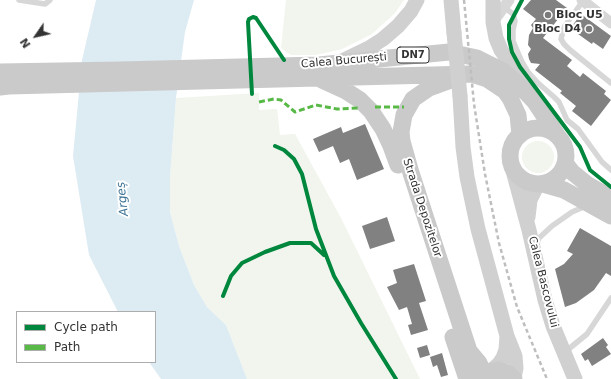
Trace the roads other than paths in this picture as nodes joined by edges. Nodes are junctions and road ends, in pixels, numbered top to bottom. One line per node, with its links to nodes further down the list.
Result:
1 (18, 0): 2 (lane)
2 (50, 0)
3 (417, 0): 8 (main road)
4 (451, 0): 26 (main road, bridge)
5 (582, 1): 7 (street); 13 (lane)
6 (502, 2): 14 (main road); 19 (lane)
7 (611, 23)
8 (338, 63): 9 (main road, Calea București / DN7); 14 (main road, Calea București / DN7)
9 (276, 73): 11 (main road, Calea București / DN7); 12 (main road, Calea București / DN7)
10 (471, 74): 12 (main road, Calea București / DN7); 15 (main road, Calea București / DN7); 28 (main road, Strada Depozitelor)
11 (2, 75)
12 (320, 79): 29 (main road, Strada Depozitelor / DN7)
13 (611, 83)
14 (535, 102): 16 (main road, Calea București / DN7)
15 (520, 135): 16 (main road); 18 (main road)
16 (557, 135): 17 (main road, DN7)
17 (565, 163): 20 (main road); 22 (main road)
18 (512, 167): 20 (main road); 23 (main road, Calea Bascovului)
19 (611, 170)
20 (541, 184): 21 (main road); 23 (main road, Calea Bascovului)
21 (590, 204): 22 (main road); 24 (lane)
22 (611, 212)
23 (529, 230): 24 (main road, Calea Bascovului)
24 (534, 249): 27 (main road, Calea Bascovului)
25 (611, 298): 27 (lane)
26 (507, 336): 28 (main road); 30 (main road)
27 (563, 354): 31 (main road, Calea Bascovului)
28 (485, 374): 30 (main road)
29 (467, 379)
30 (514, 379)
31 (575, 379)

